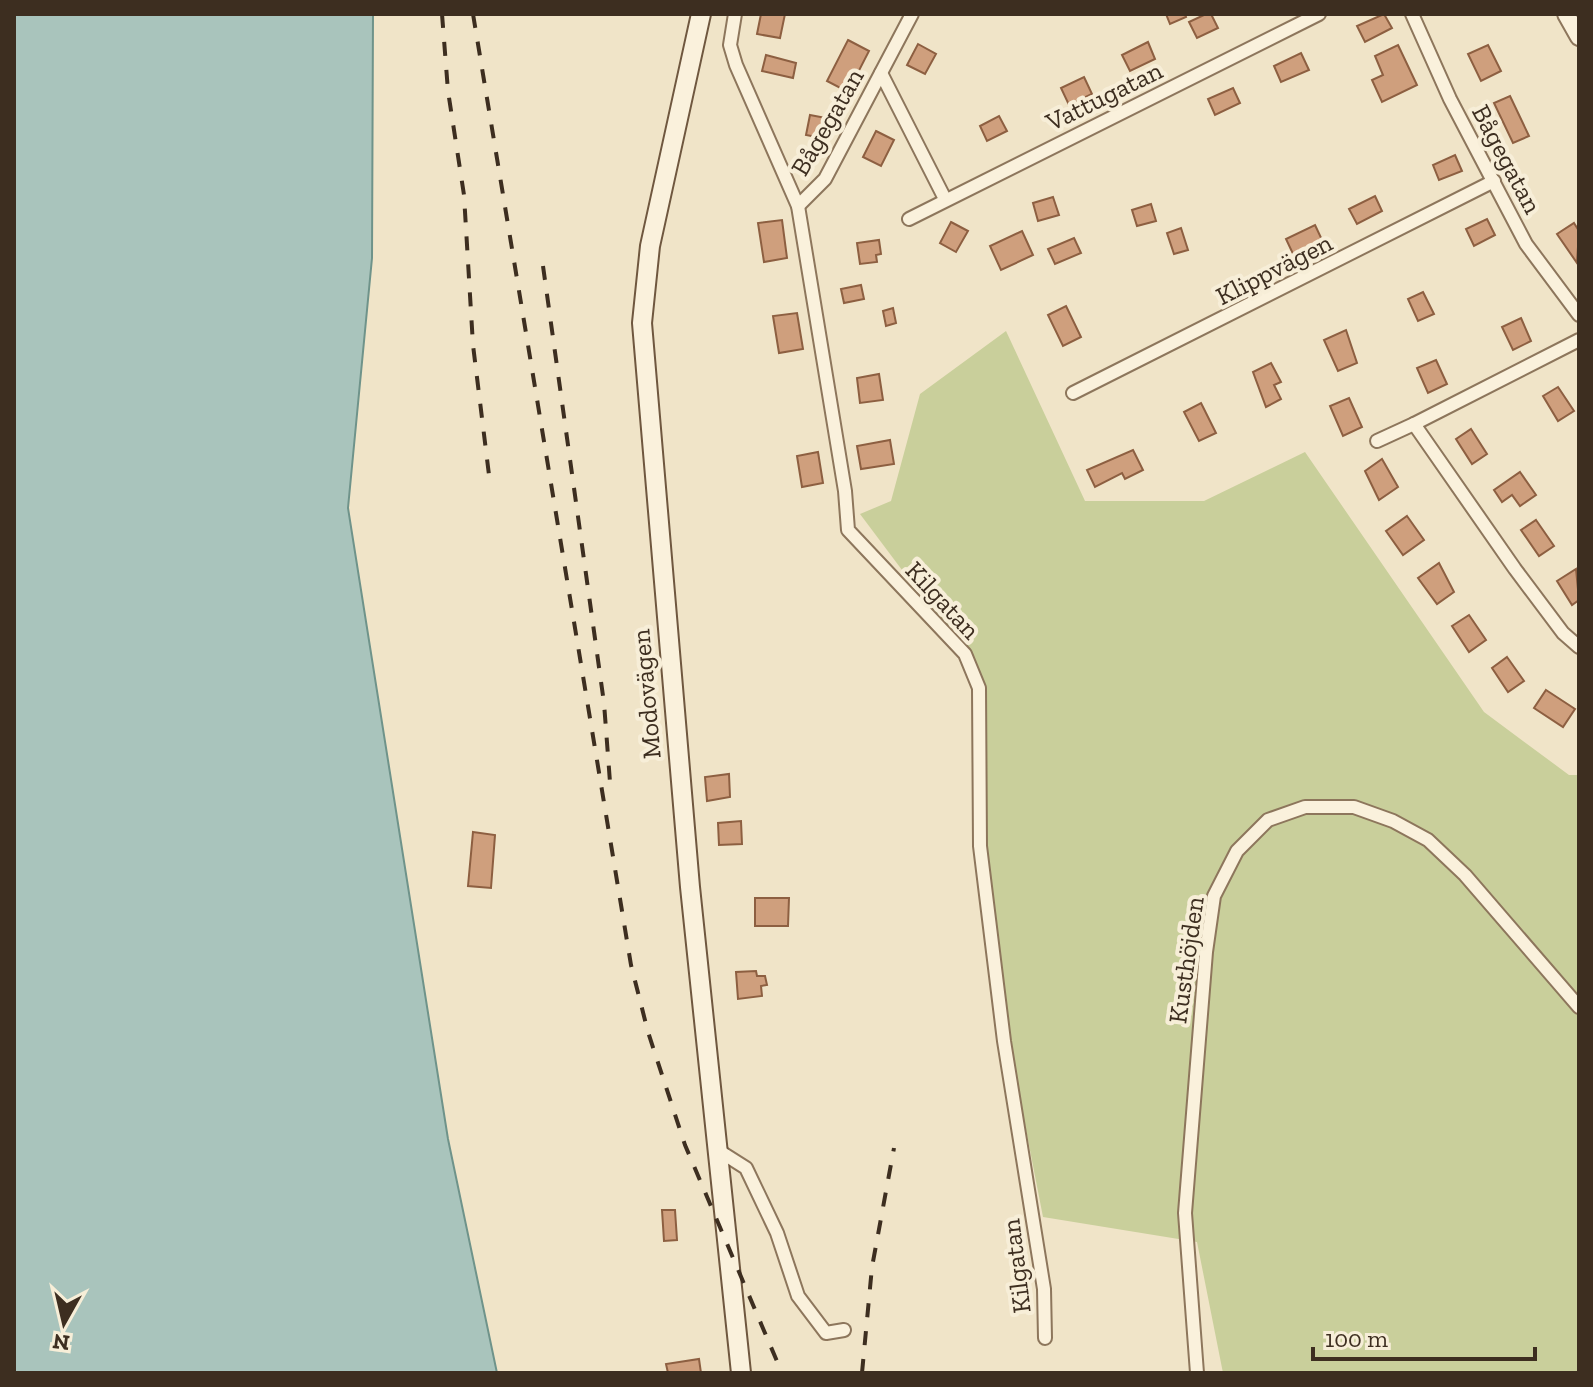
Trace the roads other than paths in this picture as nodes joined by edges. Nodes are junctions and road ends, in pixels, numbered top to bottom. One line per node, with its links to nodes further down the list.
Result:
1 (701, 14): 20 (main road, Modovägen)
2 (735, 14): 11 (street, Kilgatan)
3 (912, 14): 8 (street, Bågegatan)
4 (1319, 14): 10 (street, Vattugatan)
5 (1412, 14): 9 (street, Bågegatan)
6 (1566, 14): 7 (street)
7 (1579, 37)
8 (881, 73): 10 (street); 11 (street, Bågegatan)
9 (1494, 181): 13 (street, Bågegatan); 15 (street, Klippvägen)
10 (945, 199): 12 (street, Vattugatan)
11 (798, 206): 22 (street, Kilgatan)
12 (909, 219)
13 (1579, 315)
14 (1579, 340): 16 (street)
15 (1073, 393)
16 (1414, 424): 17 (street); 18 (street)
17 (1377, 441)
18 (1579, 647)
19 (1579, 1007): 24 (street, Kusthöjden)
20 (716, 1149): 21 (street); 23 (main road, Modovägen)
21 (844, 1330)
22 (1045, 1338)
23 (741, 1373)
24 (1197, 1373)

